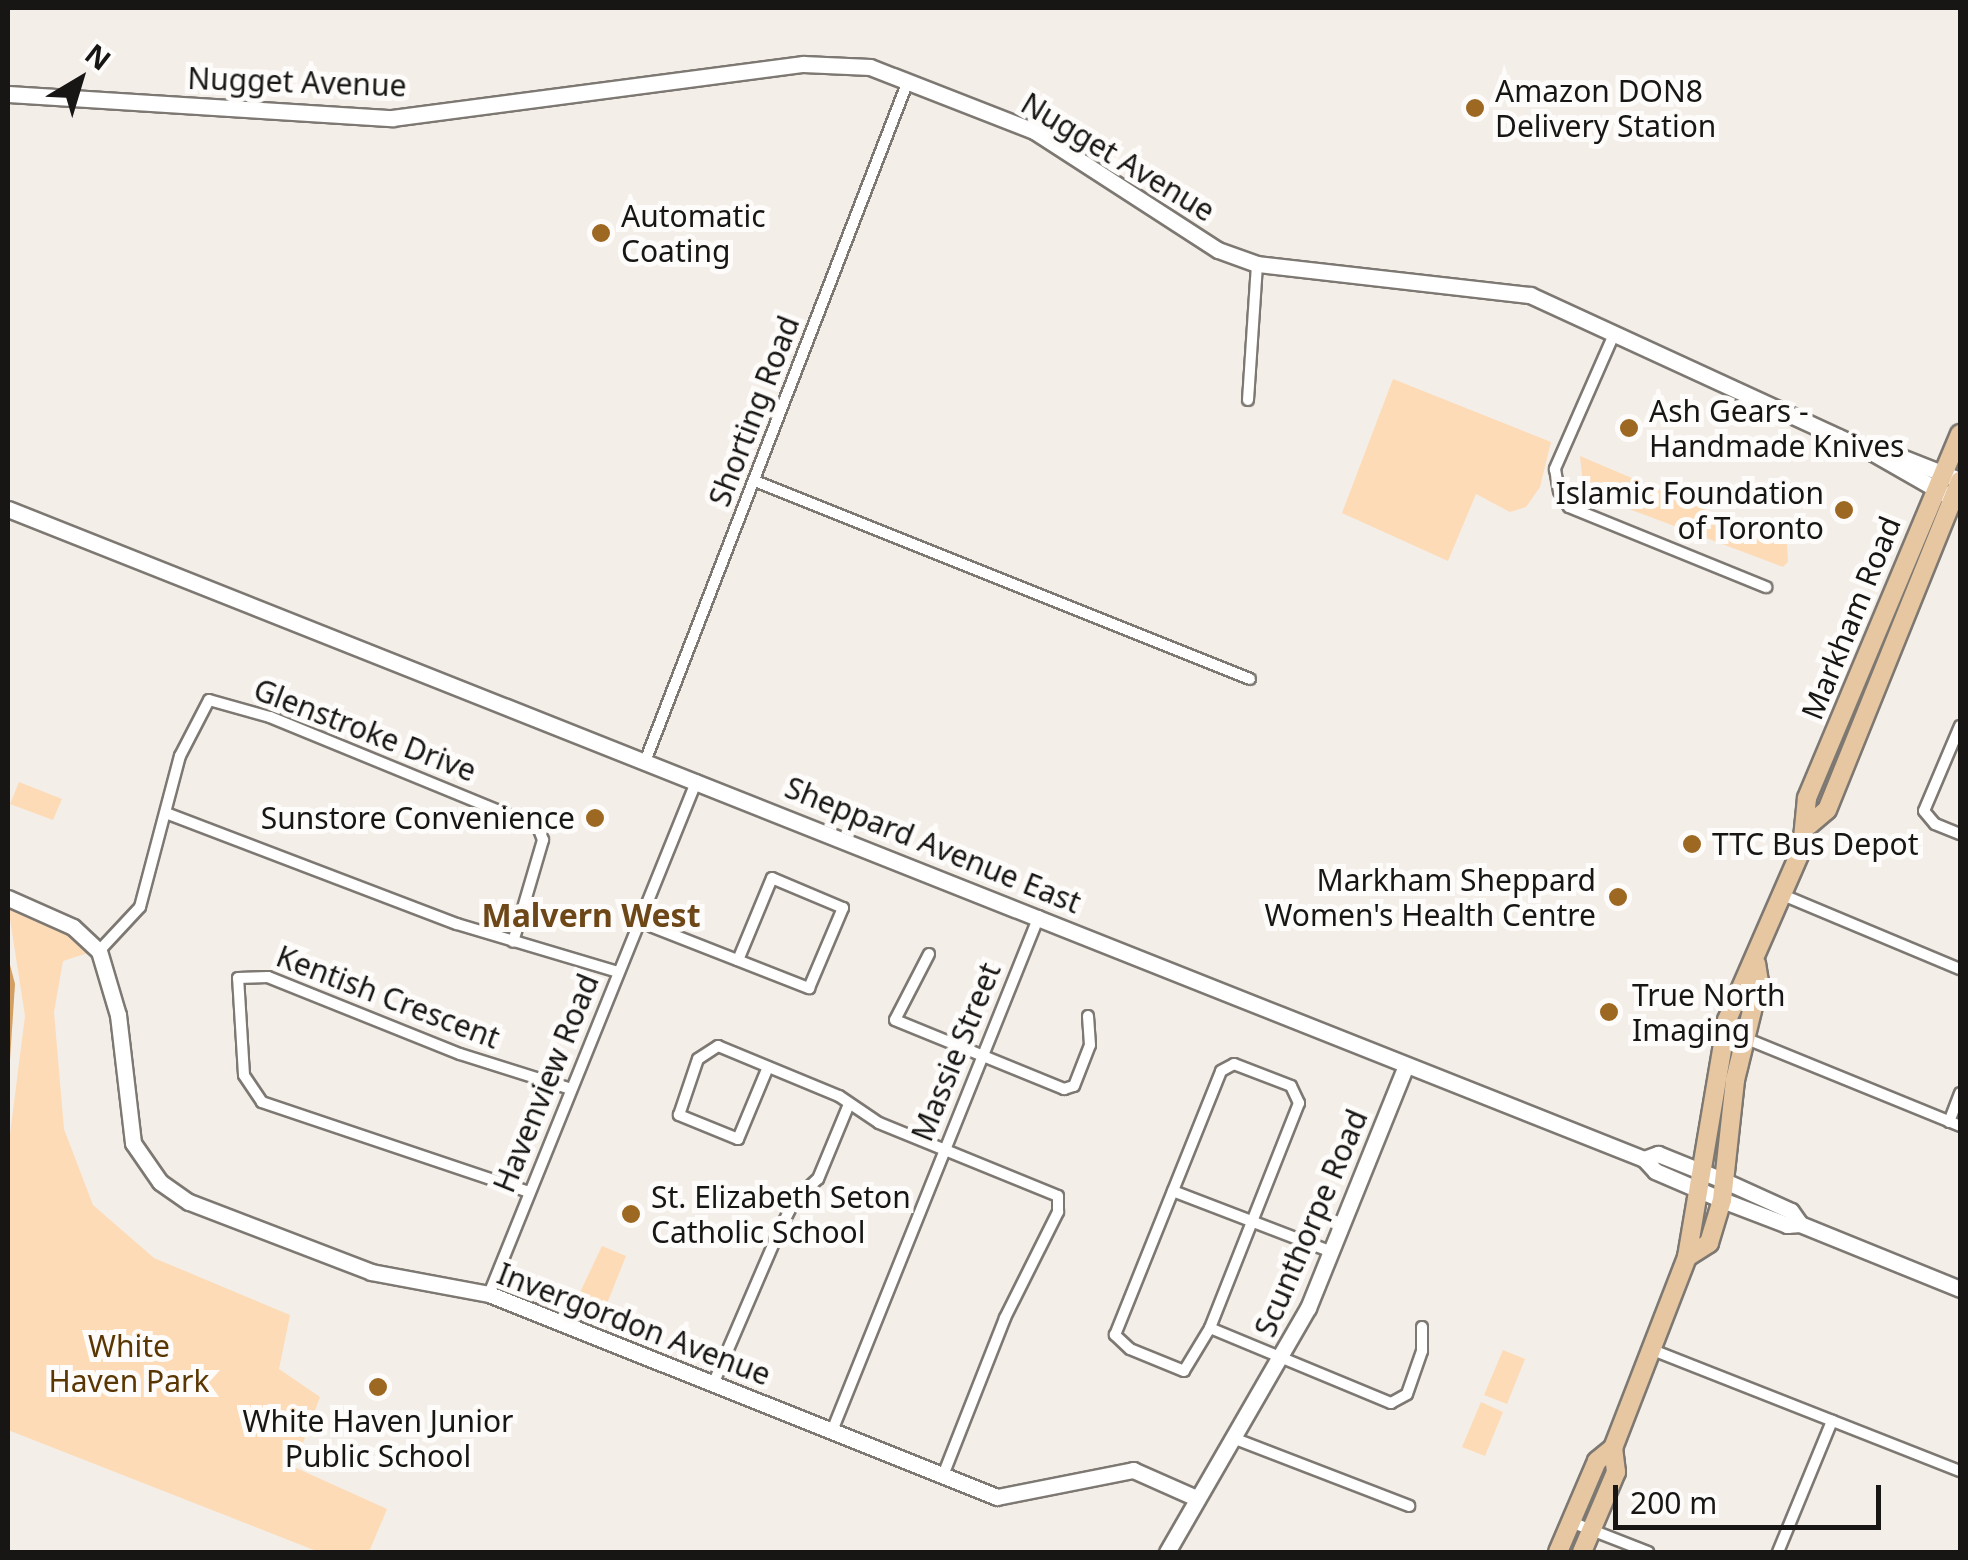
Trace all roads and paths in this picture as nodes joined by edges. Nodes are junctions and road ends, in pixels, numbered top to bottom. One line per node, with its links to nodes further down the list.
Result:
1 (908, 81): 2 (street, Nugget Avenue); 3 (street, Nugget Avenue); 7 (street, Shorting Road)
2 (8, 94)
3 (1257, 264): 4 (street, Nugget Avenue); 5 (street)
4 (1616, 331): 8 (street, Nugget Avenue); 11 (street)
5 (1248, 400)
6 (1960, 434): 8 (main road, Markham Road)
7 (754, 480): 12 (street); 14 (street, Shorting Road)
8 (1938, 481): 9 (street, Nugget Avenue); 17 (main road, Markham Road)
9 (1959, 490): 17 (main road, Markham Road)
10 (8, 509): 14 (street, Sheppard Avenue East)
11 (1766, 586)
12 (1250, 678)
13 (1960, 726): 18 (street)
14 (646, 758): 15 (street, Sheppard Avenue East)
15 (697, 780): 21 (street, Sheppard Avenue East); 22 (street, Havenview Road)
16 (166, 813): 23 (street); 23 (street, Glenstroke Drive); 24 (street, Glenstroke Drive)
17 (1809, 825): 19 (main road, Markham Road)
18 (1960, 834)
19 (1784, 895): 27 (street); 30 (main road, Markham Road)
20 (8, 898): 24 (street)
21 (1038, 916): 31 (street, Massie Street); 32 (street, Sheppard Avenue East)
22 (641, 921): 26 (street); 28 (street, Havenview Road)
23 (513, 942): 28 (street)
24 (99, 950): 47 (street, Invergordon Avenue)
25 (929, 954): 31 (street)
26 (738, 960): 26 (street)
27 (1960, 970)
28 (618, 972): 34 (street, Havenview Road)
29 (1088, 1016): 31 (street)
30 (1734, 1033): 37 (street); 39 (main road, Markham Road); 41 (main road, Markham Road)
31 (982, 1055): 38 (street, Massie Street)
32 (1406, 1066): 39 (street, Sheppard Avenue East); 44 (street, Scunthorpe Road)
33 (768, 1068): 33 (street); 36 (street)
34 (571, 1089): 42 (street, Havenview Road); 42 (street, Kentish Crescent)
35 (1960, 1093): 37 (street)
36 (850, 1104): 38 (street); 52 (street)
37 (1955, 1124)
38 (944, 1150): 54 (street, Massie Street); 58 (street)
39 (1704, 1183): 41 (street, Sheppard Avenue East); 45 (main road, Markham Road)
40 (1173, 1190): 43 (street); 43 (street); 49 (street)
41 (1724, 1191): 45 (main road, Markham Road); 46 (street, Sheppard Avenue East)
42 (529, 1192): 47 (street, Havenview Road)
43 (1252, 1222): 44 (street); 49 (street)
44 (1332, 1252): 51 (street, Scunthorpe Road)
45 (1688, 1257): 50 (main road, Markham Road)
46 (1960, 1289)
47 (489, 1294): 52 (street, Invergordon Avenue)
48 (1422, 1327): 51 (street)
49 (1210, 1328): 51 (street)
50 (1650, 1348): 53 (street); 56 (main road, Markham Road)
51 (1282, 1360): 55 (street, Scunthorpe Road)
52 (714, 1382): 54 (street, Invergordon Avenue)
53 (1832, 1421): 57 (street); 67 (street)
54 (832, 1431): 58 (street, Invergordon Avenue)
55 (1232, 1438): 59 (street, Scunthorpe Road); 60 (street)
56 (1613, 1448): 61 (main road, Markham Road); 62 (main road, Markham Road)
57 (1960, 1471)
58 (943, 1475): 59 (street, Invergordon Avenue)
59 (1194, 1497): 63 (street, Scunthorpe Road)
60 (1409, 1506)
61 (1571, 1522): 62 (street); 64 (main road, Markham Road)
62 (1591, 1530): 65 (main road, Markham Road); 66 (street)
63 (1168, 1552)
64 (1558, 1552)
65 (1582, 1552)
66 (1648, 1552)
67 (1778, 1552)

